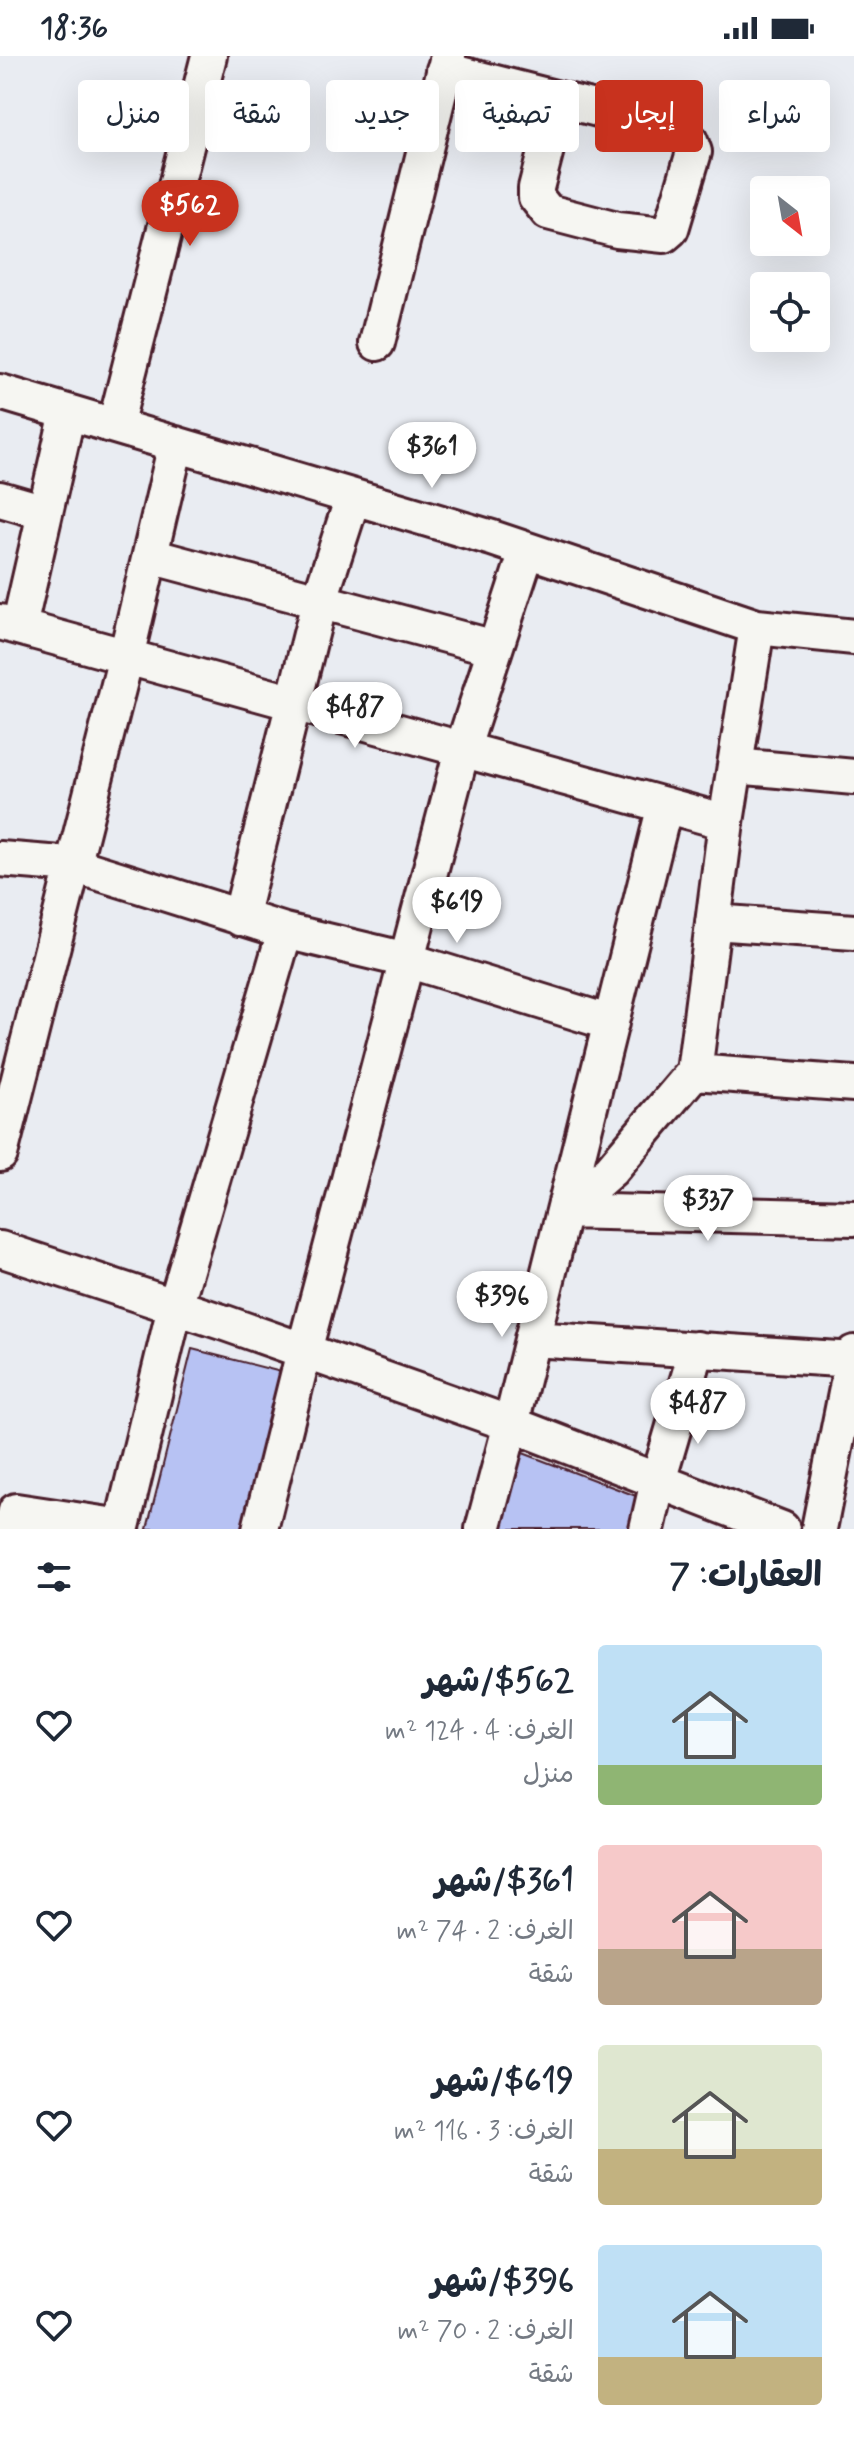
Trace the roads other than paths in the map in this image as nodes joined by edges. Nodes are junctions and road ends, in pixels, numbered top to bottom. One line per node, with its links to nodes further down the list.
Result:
1 (209, 56): 8 (street)
2 (446, 63): 3 (street); 5 (street)
3 (499, 80)
4 (559, 99): 4 (street)
5 (377, 343)
6 (0, 392): 7 (street)
7 (68, 412): 8 (street); 12 (street)
8 (115, 426): 9 (street)
9 (176, 444): 10 (street); 14 (street)
10 (353, 497): 13 (street); 15 (street)
11 (0, 499): 12 (street)
12 (45, 512): 16 (street)
13 (527, 551): 17 (street); 19 (street)
14 (150, 556): 15 (street); 20 (street)
15 (319, 602): 19 (street); 21 (street)
16 (9, 625): 20 (street)
17 (757, 627): 18 (street); 23 (street)
18 (854, 637)
19 (495, 648): 22 (street)
20 (126, 657): 21 (street); 28 (street)
21 (293, 703): 22 (street); 29 (street)
22 (462, 750): 25 (street); 33 (street)
23 (735, 766): 24 (street); 26 (street)
24 (854, 777)
25 (665, 805): 26 (street); 34 (street)
26 (726, 822): 30 (street)
27 (0, 859): 28 (street)
28 (74, 865): 29 (street); 37 (street)
29 (240, 918): 31 (street)
30 (713, 922): 32 (street); 35 (street)
31 (285, 931): 33 (street); 41 (street)
32 (854, 932)
33 (407, 960): 34 (street); 44 (street)
34 (611, 1023): 38 (street)
35 (694, 1072): 36 (street); 38 (street)
36 (854, 1084)
37 (0, 1154)
38 (564, 1211): 39 (street); 42 (street)
39 (854, 1218)
40 (0, 1249): 41 (street)
41 (175, 1307): 44 (street); 48 (street)
42 (532, 1339): 43 (street); 46 (street)
43 (697, 1349): 45 (street); 47 (street)
44 (304, 1351): 46 (street); 49 (street)
45 (854, 1358): 53 (street)
46 (511, 1424): 47 (street); 50 (street)
47 (658, 1481): 51 (street); 52 (street)
48 (11, 1529)
49 (260, 1529)
50 (483, 1529)
51 (647, 1529)
52 (782, 1529)
53 (819, 1529)

